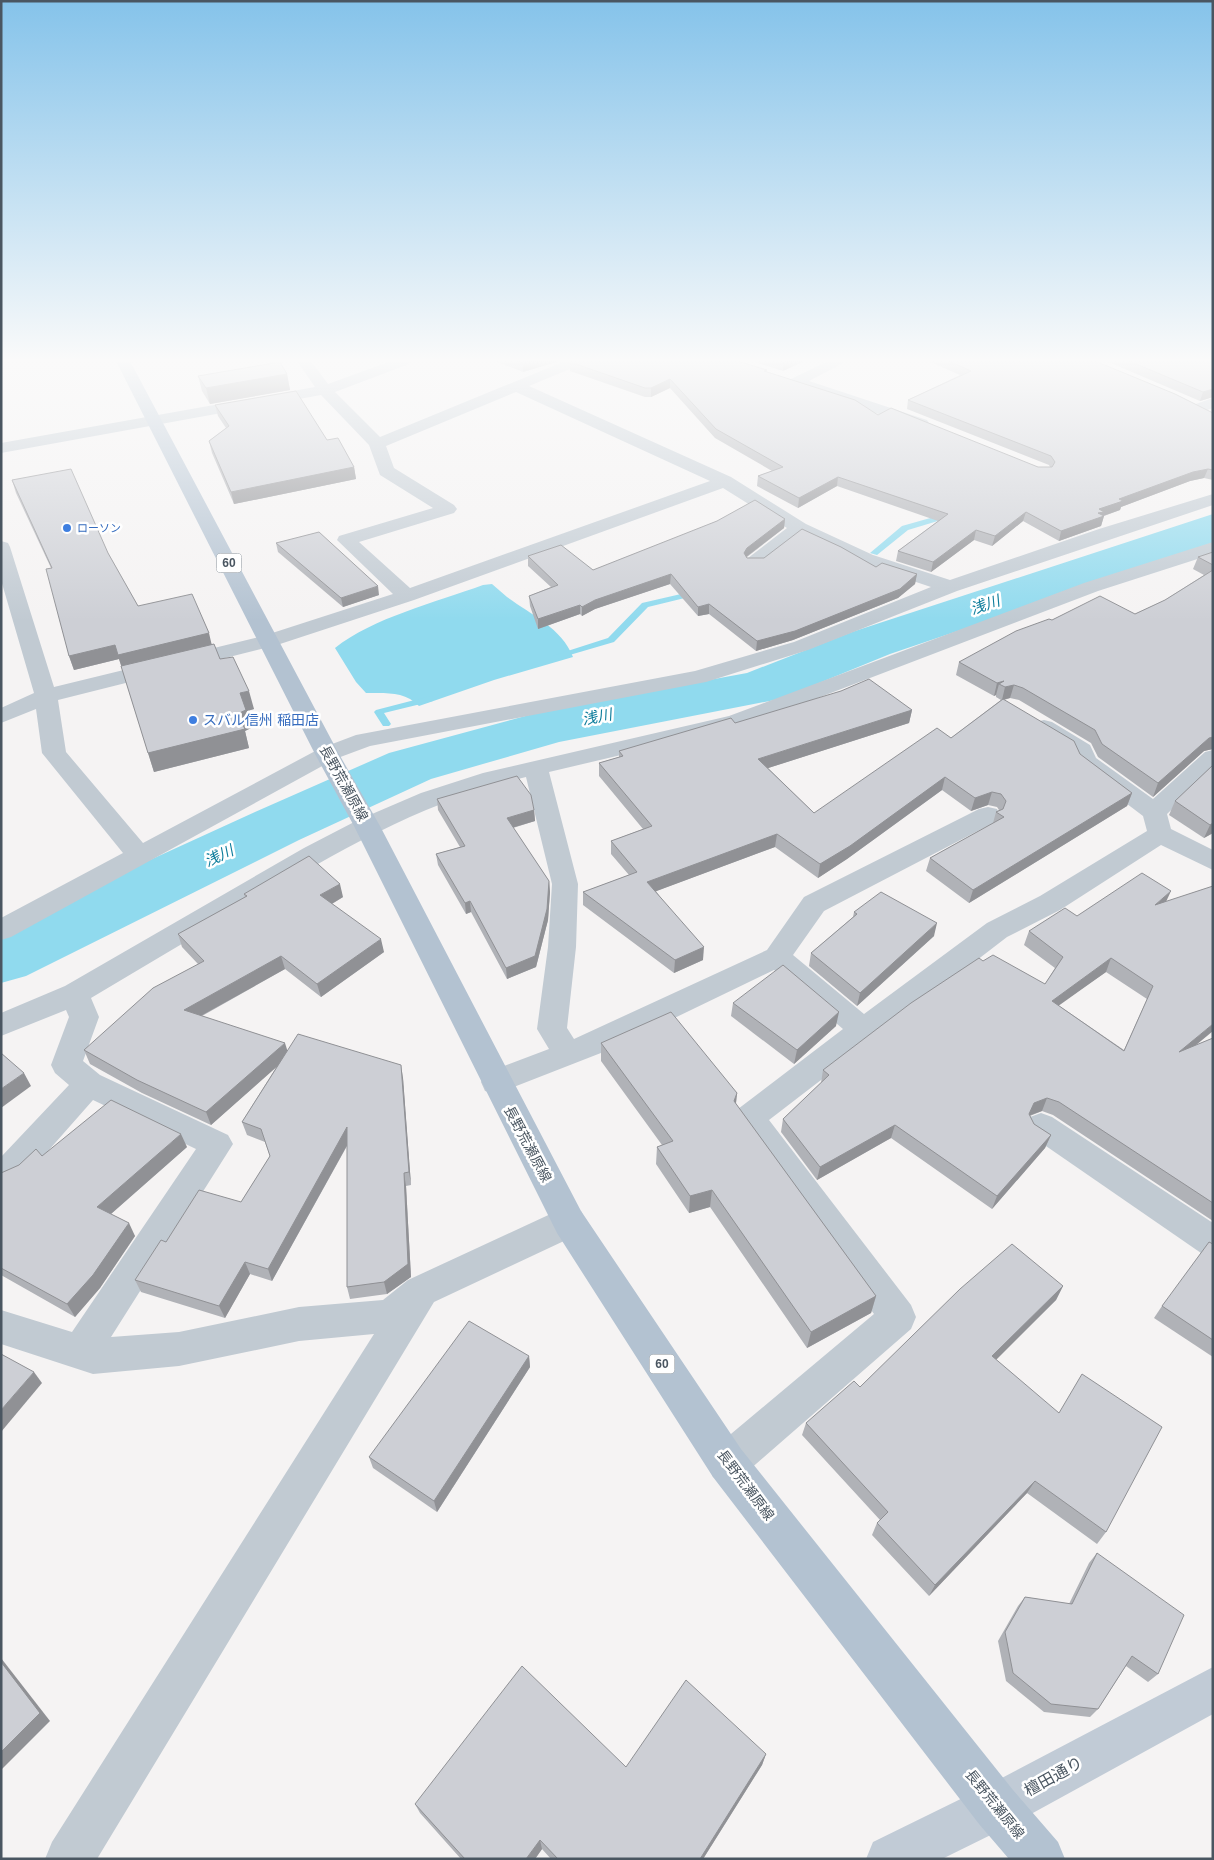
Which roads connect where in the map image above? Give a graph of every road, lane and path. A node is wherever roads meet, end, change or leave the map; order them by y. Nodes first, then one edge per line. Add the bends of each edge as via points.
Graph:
1 (168, 448) edge
2 (378, 448) edge
3 (652, 448) edge
4 (725, 481) junction
5 (1213, 499) edge
6 (799, 528) junction
7 (1, 546) edge
8 (1213, 548) edge
9 (755, 562) edge
10 (950, 587) junction
11 (408, 596) junction
12 (10, 608) edge
13 (270, 641) junction
14 (46, 696) junction
15 (1, 716) edge
16 (1026, 716) edge
17 (1213, 757) edge
18 (330, 760) junction
19 (535, 767) junction
20 (988, 815) dead end
21 (364, 822) junction
22 (1157, 823) junction
23 (140, 856) junction
24 (1213, 861) edge
25 (1, 930) edge
26 (777, 957) junction
27 (75, 994) junction
28 (1, 1025) edge
29 (863, 1030) junction
30 (568, 1054) junction
31 (496, 1082) junction
32 (89, 1084) junction
33 (1041, 1126) edge
34 (1, 1174) edge
35 (569, 1222) junction
36 (1213, 1242) edge
37 (421, 1291) junction
38 (1, 1327) edge
39 (80, 1352) junction
40 (728, 1463) junction
41 (1213, 1689) edge
42 (996, 1807) junction
43 (69, 1859) edge
44 (890, 1859) edge
45 (1041, 1859) edge

1 - 13 main road, 長野荒瀬原線 / 60
2 - 11 street via 386,471 448,509 346,540
3 - 4 street
4 - 6 street
4 - 11 street
5 - 10 street
6 - 9 street
6 - 10 street via 866,560
7 - 12 street
8 - 19 street via 1091,587 736,720
10 - 18 street via 801,646 698,678 364,740
11 - 13 street
12 - 14 street
13 - 14 street
13 - 18 main road, 長野荒瀬原線 / 60
14 - 15 street
14 - 23 street via 54,753
16 - 22 street via 1082,750 1085,761
17 - 22 street
18 - 21 main road, 長野荒瀬原線 / 60
18 - 23 street
19 - 21 street via 483,780
19 - 30 street via 565,884 562,947 552,1029
20 - 26 street via 814,904
21 - 27 street
21 - 31 main road, 長野荒瀬原線 / 60
22 - 24 street
22 - 29 street via 1050,903 996,930
23 - 25 street
26 - 29 street
26 - 30 street
27 - 28 street
27 - 32 street via 84,1017 66,1065
29 - 40 street via 749,1118 898,1317
30 - 31 street
31 - 35 main road, 長野荒瀬原線 / 60
32 - 34 street via 14,1166
32 - 39 street via 217,1144
33 - 36 street
35 - 37 street
35 - 40 main road, 長野荒瀬原線 / 60
37 - 39 street via 391,1316 299,1324 179,1350 93,1356
37 - 43 street
38 - 39 street
40 - 42 main road, 長野荒瀬原線 / 60
41 - 42 street, 檀田通り
42 - 44 street, 檀田通り
42 - 45 main road, 長野荒瀬原線 / 60

